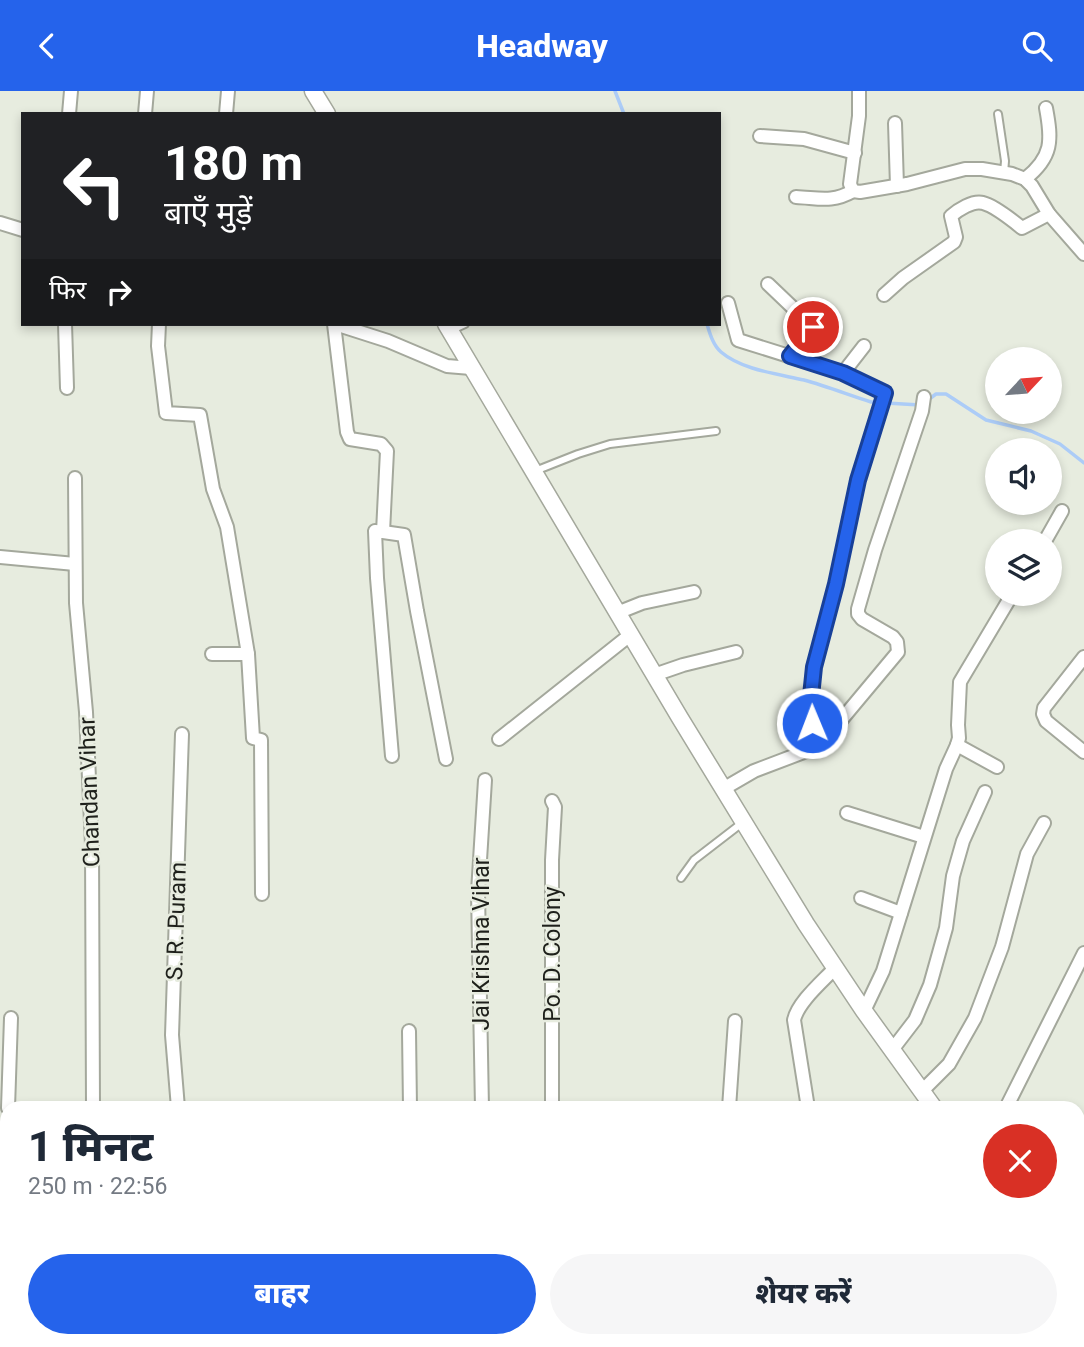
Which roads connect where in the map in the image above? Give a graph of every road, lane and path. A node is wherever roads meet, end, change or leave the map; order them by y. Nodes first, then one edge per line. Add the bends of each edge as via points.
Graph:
1 (71, 91) edge
2 (147, 91) edge
3 (228, 91) edge
4 (313, 91) edge
5 (859, 91) edge
6 (1046, 108) dead end
7 (69, 112) edge
8 (145, 112) edge
9 (226, 112) edge
10 (326, 112) edge
11 (998, 114) dead end
12 (895, 123) dead end
13 (760, 136) dead end
14 (855, 153) junction
15 (1004, 173) junction
16 (1025, 179) junction
17 (897, 186) junction
18 (853, 191) junction
19 (796, 197) dead end
20 (1049, 214) junction
21 (0, 223) edge
22 (21, 229) edge
23 (1084, 254) edge
24 (768, 284) dead end
25 (884, 295) dead end
26 (728, 303) dead end
27 (824, 312) dead end
28 (65, 326) edge
29 (159, 326) edge
30 (335, 326) edge
31 (341, 326) edge
32 (454, 326) edge
33 (813, 327) junction
34 (864, 346) dead end
35 (790, 356) junction
36 (471, 368) junction
37 (843, 373) junction
38 (67, 388) dead end
39 (924, 397) dead end
40 (716, 431) dead end
41 (533, 472) junction
42 (75, 478) dead end
43 (383, 532) junction
44 (0, 557) edge
45 (75, 564) junction
46 (694, 592) dead end
47 (1005, 606) edge
48 (617, 613) junction
49 (630, 635) junction
50 (736, 652) dead end
51 (212, 654) dead end
52 (248, 654) junction
53 (1084, 657) edge
54 (654, 675) junction
55 (182, 734) dead end
56 (499, 739) dead end
57 (957, 745) junction
58 (817, 747) junction
59 (1083, 749) edge
60 (391, 756) dead end
61 (446, 759) dead end
62 (997, 767) dead end
63 (485, 780) dead end
64 (723, 789) junction
65 (985, 792) dead end
66 (552, 801) dead end
67 (847, 813) dead end
68 (743, 822) junction
69 (1044, 824) dead end
70 (924, 837) junction
71 (681, 878) dead end
72 (262, 894) dead end
73 (861, 898) dead end
74 (901, 913) junction
75 (1084, 953) edge
76 (835, 968) junction
77 (864, 1011) junction
78 (11, 1018) dead end
79 (735, 1021) dead end
80 (409, 1031) dead end
81 (892, 1050) junction
82 (922, 1091) junction
83 (8, 1101) edge
84 (93, 1101) edge
85 (177, 1101) edge
86 (410, 1101) edge
87 (482, 1101) edge
88 (552, 1101) edge
89 (729, 1101) edge
90 (807, 1101) edge
91 (929, 1101) edge
92 (1010, 1101) edge

1 - 7 street
2 - 8 street
3 - 9 street
4 - 10 street
5 - 14 street
6 - 16 street via 1049,150 1037,170
11 - 15 lane
12 - 17 street
13 - 14 street via 804,139
14 - 18 street
15 - 16 street
15 - 17 street via 965,169
16 - 20 street
17 - 18 street
18 - 19 street via 833,199
20 - 23 street
20 - 25 street via 1022,229 982,202 974,203 951,216 954,242
21 - 22 street
24 - 33 street
26 - 35 street via 738,340
27 - 33 street
28 - 38 street
29 - 52 street via 166,413 200,415 214,489 227,527
30 - 43 street via 347,432 350,439 381,444 387,451
31 - 36 street via 447,366
32 - 36 street
33 - 35 street
34 - 37 street
35 - 37 street
36 - 41 street
37 - 58 street via 885,393 858,480 814,667 812,723
39 - 58 street via 858,609 862,619 897,642 898,652
40 - 41 lane via 610,444
41 - 48 street
42 - 45 street, Chandan Vihar
43 - 60 street via 375,531
43 - 61 street via 404,535
44 - 45 street
45 - 84 street, Chandan Vihar via 92,845
46 - 48 street
47 - 57 street via 960,682
48 - 49 street
49 - 54 street
49 - 56 street
50 - 54 street
51 - 52 street
52 - 72 street via 253,738 261,740
53 - 59 street via 1043,715
54 - 64 street
55 - 85 street, S. R. Puram via 172,1035
57 - 62 street
57 - 70 street
58 - 64 street via 754,771
63 - 87 street, Jai Krishna Vihar via 478,892
64 - 68 street
65 - 81 street via 953,876 946,928 930,985 915,1020
66 - 88 street, Po. D. Colony
67 - 70 street
68 - 71 lane via 694,860
68 - 76 street
69 - 82 street via 1027,854 1002,947 975,1018 949,1064
70 - 74 street
73 - 74 street
74 - 77 street via 883,971
75 - 92 street
76 - 77 street
76 - 90 street via 795,1015
77 - 81 street
78 - 83 street
79 - 89 street
80 - 86 street
81 - 82 street
82 - 91 street

